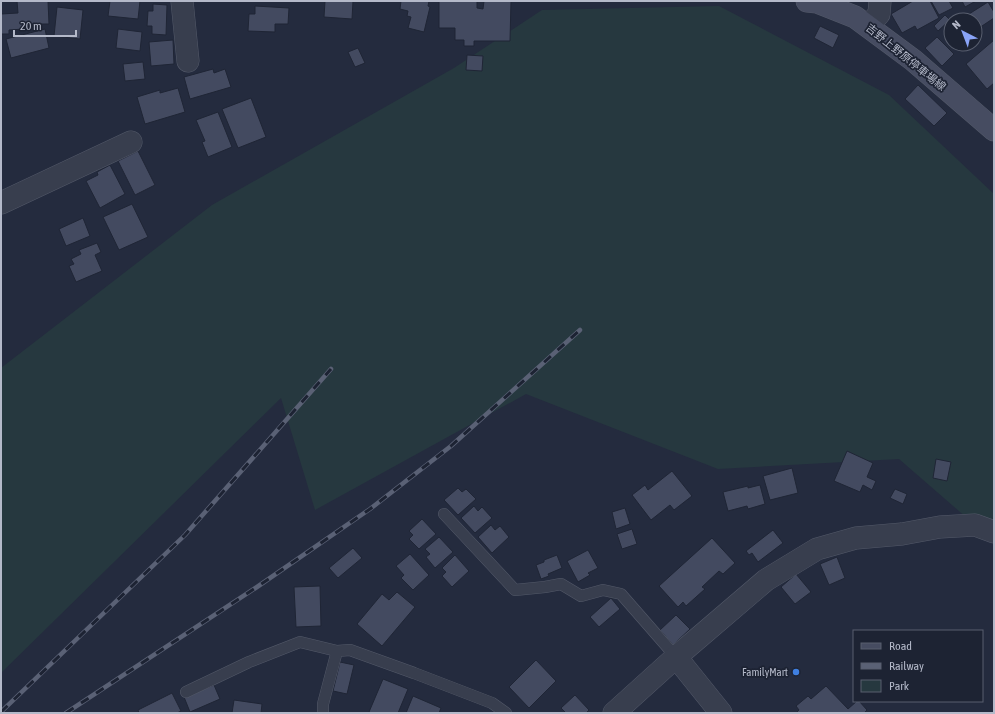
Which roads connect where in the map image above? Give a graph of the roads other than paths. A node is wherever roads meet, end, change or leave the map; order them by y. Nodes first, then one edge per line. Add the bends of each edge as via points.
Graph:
1 (182, 1) edge
2 (807, 1) edge
3 (880, 1) edge
4 (868, 26) junction
5 (188, 61) dead end
6 (994, 130) edge
7 (131, 142) dead end
8 (1, 203) edge
9 (444, 514) dead end
10 (994, 532) edge
11 (337, 651) junction
12 (676, 657) junction
13 (186, 692) dead end
14 (322, 713) edge
15 (506, 713) edge
16 (614, 713) edge
17 (721, 713) edge

1 - 5 street
2 - 4 main road, 吉野上野原停車場線 via 817,2 855,17
3 - 4 street via 880,14
4 - 6 main road, 吉野上野原停車場線 via 913,60
7 - 8 street
9 - 12 lane via 515,590 562,584 582,596 603,590 621,594
10 - 12 street via 975,526 940,527 902,534 856,538 818,549 766,580
11 - 13 lane via 300,642 249,662
11 - 14 lane
11 - 15 lane via 350,650 414,672 492,703
12 - 16 street
12 - 17 street

